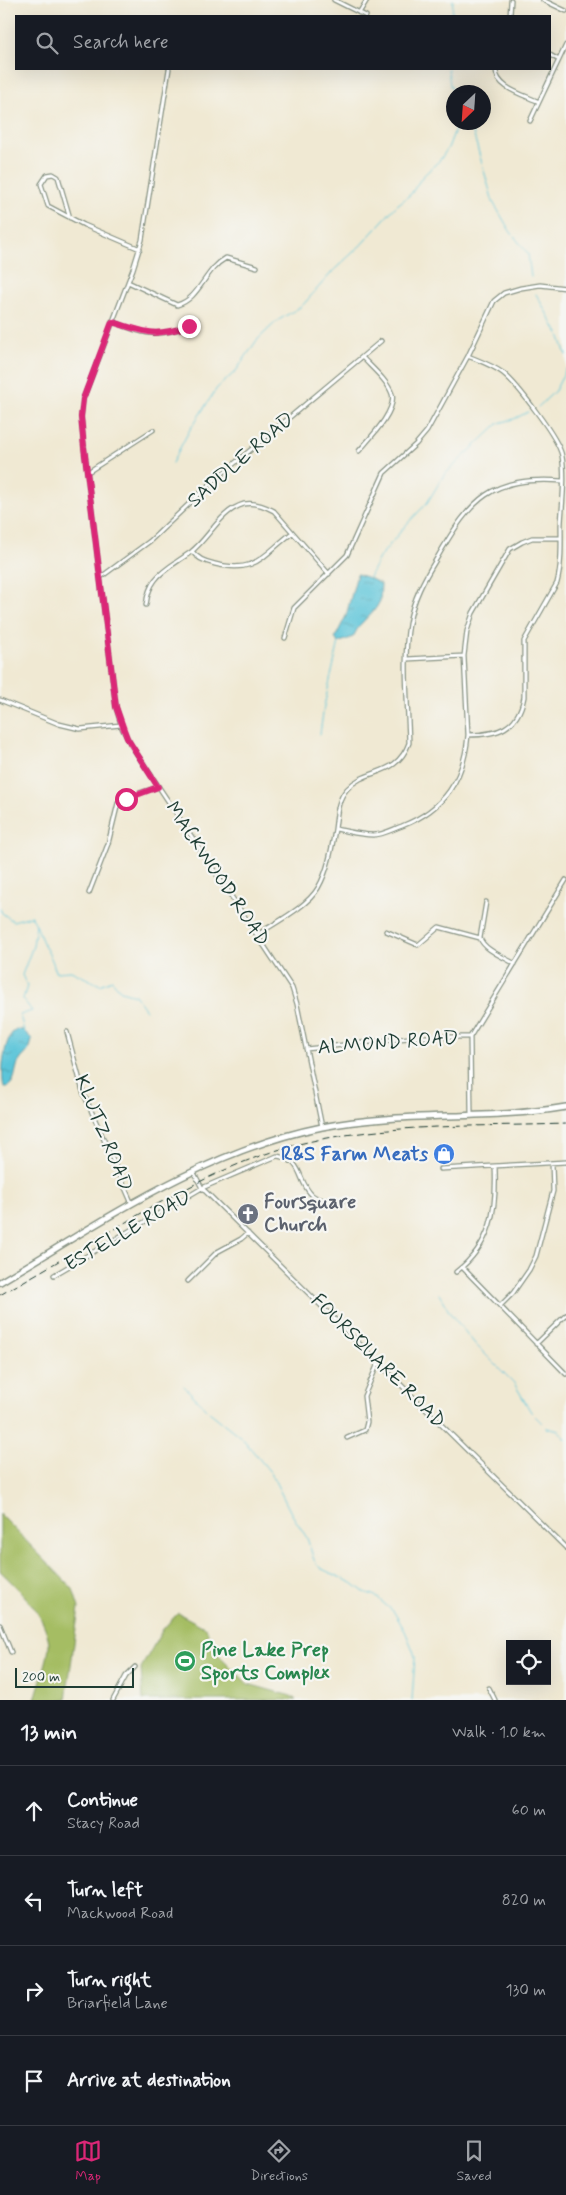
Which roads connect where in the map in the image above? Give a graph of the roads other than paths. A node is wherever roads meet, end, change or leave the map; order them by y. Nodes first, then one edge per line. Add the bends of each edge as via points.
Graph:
1 (334, 0) edge
2 (367, 0) edge
3 (512, 0) edge
4 (543, 0) edge
5 (566, 11) edge
6 (358, 13) junction
7 (363, 15) edge
8 (510, 15) edge
9 (566, 45) edge
10 (551, 56) edge
11 (559, 60) junction
12 (169, 70) edge
13 (496, 70) edge
14 (539, 102) junction
15 (530, 121) dead end
16 (70, 218) junction
17 (140, 249) junction
18 (257, 267) dead end
19 (128, 282) junction
20 (566, 288) edge
21 (197, 320) dead end
22 (112, 322) junction
23 (381, 341) dead end
24 (362, 356) junction
25 (468, 356) junction
26 (153, 430) dead end
27 (359, 451) dead end
28 (88, 472) junction
29 (563, 480) junction
30 (292, 533) junction
31 (561, 538) junction
32 (192, 551) junction
33 (329, 574) junction
34 (101, 578) junction
35 (146, 605) dead end
36 (286, 638) dead end
37 (464, 656) junction
38 (407, 659) junction
39 (0, 700) edge
40 (121, 725) junction
41 (468, 735) junction
42 (158, 787) junction
43 (335, 829) junction
44 (566, 880) edge
45 (89, 893) dead end
46 (486, 902) dead end
47 (386, 931) dead end
48 (258, 935) junction
49 (480, 938) junction
50 (515, 964) junction
51 (67, 1032) dead end
52 (470, 1037) junction
53 (306, 1049) junction
54 (566, 1107) edge
55 (471, 1114) junction
56 (322, 1127) junction
57 (566, 1162) edge
58 (552, 1163) junction
59 (495, 1166) junction
60 (441, 1169) dead end
61 (193, 1171) junction
62 (202, 1188) junction
63 (343, 1200) dead end
64 (132, 1205) junction
65 (248, 1233) junction
66 (462, 1267) junction
67 (456, 1272) dead end
68 (54, 1275) dead end
69 (188, 1281) dead end
70 (0, 1282) edge
71 (500, 1306) junction
72 (566, 1315) edge
73 (536, 1344) junction
74 (379, 1361) junction
75 (566, 1374) edge
76 (346, 1438) dead end
77 (566, 1548) edge
78 (0, 1625) edge
79 (11, 1652) dead end
80 (135, 1667) dead end
81 (489, 1688) dead end
82 (113, 1700) edge
83 (495, 1700) edge

1 - 6 street
2 - 6 street
3 - 8 street
4 - 5 street
6 - 7 street
9 - 11 street
10 - 11 street
11 - 14 street
12 - 17 street, MACKWOOD ROAD
13 - 14 street via 499,81 504,85
14 - 15 street
16 - 16 street via 58,177 47,175 40,184 48,206
16 - 17 street
17 - 19 street, MACKWOOD ROAD
18 - 19 street via 226,258 218,262 195,294 177,306
19 - 22 street, MACKWOOD ROAD
20 - 25 street via 540,285 504,293 490,307
21 - 22 street via 189,326 162,333 142,332
22 - 28 street, MACKWOOD ROAD via 83,399 81,417
23 - 24 street, SADDLE ROAD
24 - 27 street via 393,396 386,417
24 - 34 street, SADDLE ROAD via 211,483 155,536
25 - 29 street via 503,373 520,391 559,446
25 - 33 street via 427,431 384,472 347,555
26 - 28 street
28 - 34 street, MACKWOOD ROAD
29 - 31 street
29 - 38 street via 529,480 506,485 468,509 419,589 408,624
30 - 32 street via 255,564 246,567 206,562
30 - 32 street via 274,511 247,504 219,520
30 - 33 street
31 - 37 street via 532,538 510,550 473,613
31 - 41 street via 557,582 524,640 524,697 519,713 496,733
32 - 35 street via 155,579
33 - 36 street via 294,608
34 - 40 street, MACKWOOD ROAD via 116,707
37 - 38 street
37 - 41 street
38 - 43 street via 409,743 406,751 394,765 347,788 339,802
39 - 40 street via 80,729
40 - 42 street, MACKWOOD ROAD
41 - 43 street via 457,779 429,812 380,834
42 - 45 street via 118,803 108,844
42 - 48 street, MACKWOOD ROAD
43 - 48 street via 318,889 300,907
44 - 50 street
46 - 49 street
47 - 49 street via 418,945 439,927
48 - 53 street, MACKWOOD ROAD via 292,988
49 - 50 street via 482,943
50 - 52 street
51 - 64 street, KLUTZ ROAD via 82,1092
52 - 53 street, ALMOND ROAD via 418,1037
52 - 55 street
53 - 56 street, MACKWOOD ROAD
54 - 55 main road
55 - 56 main road
56 - 61 main road via 232,1152
57 - 58 street
58 - 59 street
58 - 71 street via 553,1192 536,1256
59 - 60 street
59 - 66 street via 496,1199 487,1235
61 - 62 street, FOURSQUARE ROAD
61 - 64 main road
62 - 63 street, ESTELLE ROAD via 277,1156 296,1166 313,1195 322,1200
62 - 65 street, FOURSQUARE ROAD
62 - 68 street, ESTELLE ROAD
64 - 70 main road
65 - 69 street via 217,1252
65 - 74 street, FOURSQUARE ROAD
66 - 67 street
66 - 71 street
71 - 73 street
72 - 73 street
73 - 75 street
74 - 76 street via 364,1396 366,1430
74 - 77 street, FOURSQUARE ROAD
78 - 79 street
80 - 82 street
81 - 83 street

